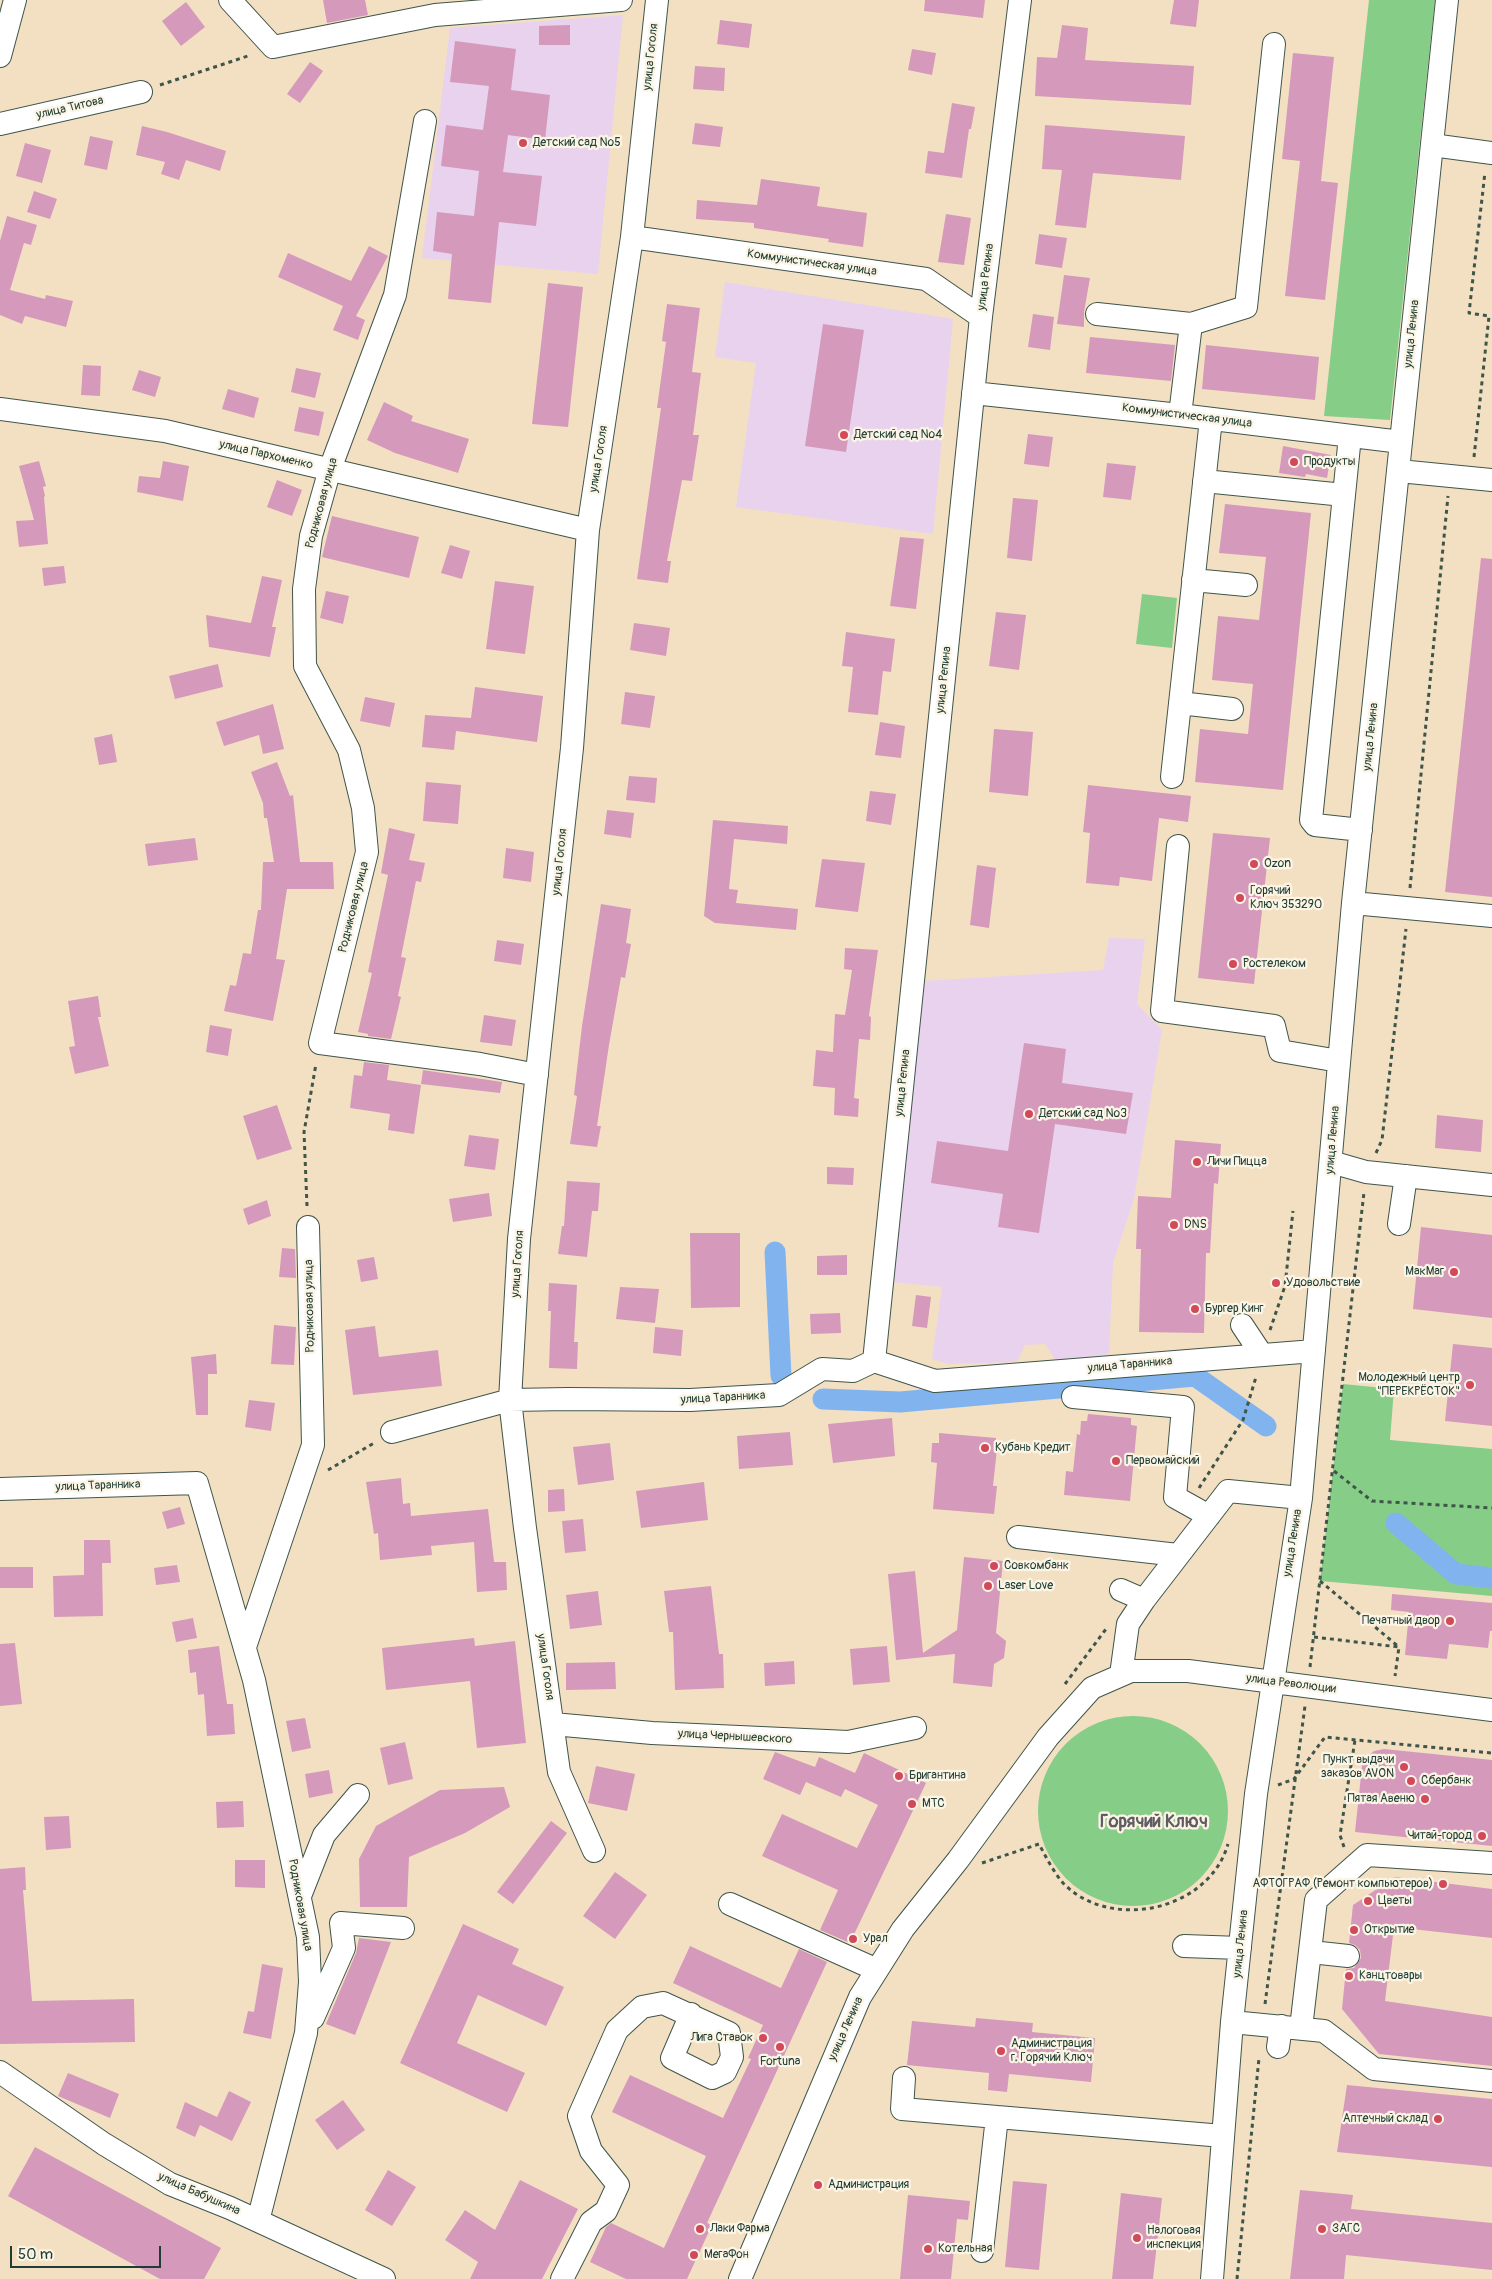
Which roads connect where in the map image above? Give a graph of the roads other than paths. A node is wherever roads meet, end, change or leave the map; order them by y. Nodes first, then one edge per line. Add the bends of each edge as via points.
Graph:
1 (15, 0) edge
2 (230, 0) edge
3 (621, 0) edge
4 (657, 0) edge
5 (1020, 0) edge
6 (1447, 0) edge
7 (1274, 44) dead end
8 (0, 56) edge
9 (141, 92) road end
10 (425, 121) dead end
11 (0, 124) edge
12 (1432, 146) junction
13 (1490, 152) edge
14 (632, 236) junction
15 (1097, 314) dead end
16 (981, 317) junction
17 (1191, 324) junction
18 (973, 393) junction
19 (0, 409) edge
20 (1180, 415) junction
21 (1210, 419) junction
22 (1350, 436) junction
23 (1401, 442) junction
24 (330, 469) junction
25 (1399, 471) junction
26 (1492, 480) edge
27 (1204, 481) junction
28 (1344, 495) junction
29 (588, 530) junction
30 (1193, 580) junction
31 (1246, 586) dead end
32 (1180, 703) junction
33 (1232, 708) dead end
34 (1172, 777) dead end
35 (1361, 830) junction
36 (1178, 846) dead end
37 (1353, 903) junction
38 (1492, 916) edge
39 (1339, 1061) junction
40 (536, 1075) junction
41 (1331, 1162) junction
42 (1406, 1176) junction
43 (1492, 1185) edge
44 (1399, 1224) dead end
45 (308, 1227) road end
46 (1242, 1325) dead end
47 (1314, 1351) junction
48 (1262, 1355) junction
49 (874, 1361) junction
50 (1073, 1397) dead end
51 (510, 1400) junction
52 (392, 1432) road end
53 (197, 1483) joint
54 (0, 1489) edge
55 (1300, 1498) junction
56 (1209, 1516) junction
57 (1018, 1537) dead end
58 (1178, 1555) junction
59 (1121, 1590) dead end
60 (1144, 1600) junction
61 (245, 1648) junction
62 (1121, 1675) junction
63 (1271, 1681) junction
64 (1092, 1688) joint
65 (1492, 1710) edge
66 (554, 1724) junction
67 (915, 1728) dead end
68 (358, 1795) dead end
69 (594, 1852) dead end
70 (1492, 1863) edge
71 (300, 1896) junction
72 (730, 1904) dead end
73 (403, 1928) dead end
74 (1184, 1946) dead end
75 (1240, 1948) junction
76 (1311, 1952) junction
77 (1348, 1956) dead end
78 (877, 1970) junction
79 (691, 2014) dead end
80 (1232, 2022) junction
81 (1281, 2031) junction
82 (306, 2034) junction
83 (0, 2072) edge
84 (904, 2078) dead end
85 (1492, 2081) edge
86 (997, 2117) junction
87 (1223, 2136) junction
88 (258, 2221) junction
89 (982, 2251) dead end
90 (384, 2279) edge
91 (562, 2279) edge
92 (740, 2279) edge
93 (1212, 2279) edge

1 - 8 street
2 - 3 street via 273,47 435,16
4 - 14 street, улица Гоголя
5 - 16 street, улица Репина
6 - 12 street, улица Ленина
7 - 17 street via 1246,307
9 - 11 street, улица Титова
10 - 24 street, Родниковая улица via 395,295
12 - 13 street
12 - 23 street, улица Ленина
14 - 16 street, Коммунистическая улица via 926,279
14 - 29 street, улица Гоголя
15 - 17 street
16 - 18 street, улица Репина
17 - 20 street
18 - 20 street, Коммунистическая улица
18 - 49 street, улица Репина
19 - 24 street, улица Пархоменко via 165,432
20 - 21 street, Коммунистическая улица
21 - 22 street, Коммунистическая улица
21 - 27 street
22 - 23 street, Коммунистическая улица
22 - 28 street
23 - 25 street, улица Ленина
24 - 29 street, улица Пархоменко
24 - 40 street, Родниковая улица via 311,536 304,589 305,666 349,750 363,808 368,852 320,1043 480,1064
25 - 26 street
25 - 35 street, улица Ленина
27 - 28 street
27 - 30 street
28 - 35 street via 1311,820 1316,825
29 - 40 street, улица Гоголя via 572,748
30 - 31 street
30 - 32 street
32 - 33 street
32 - 34 street
35 - 37 street, улица Ленина
36 - 39 street via 1162,1011 1274,1026 1280,1051
37 - 38 street
37 - 39 street, улица Ленина
39 - 41 street, улица Ленина
40 - 51 street, улица Гоголя via 519,1239
41 - 42 street via 1366,1172
41 - 47 street, улица Ленина
42 - 43 street
42 - 44 street
45 - 61 street, Родниковая улица via 313,1445
46 - 48 street
47 - 48 street, улица Таранника
47 - 55 street, улица Ленина
48 - 49 street, улица Таранника via 935,1381
49 - 51 street, улица Таранника via 853,1371 822,1370 779,1395 690,1400
50 - 56 street via 1183,1407 1175,1497
51 - 52 street, улица Таранника
51 - 66 street, улица Гоголя
53 - 54 street, улица Таранника
53 - 61 street, Родниковая улица
55 - 56 street via 1228,1491
55 - 63 street, улица Ленина
56 - 58 street
57 - 58 street
58 - 60 street
59 - 60 street
60 - 62 street via 1128,1624
61 - 71 street, Родниковая улица
62 - 63 street, улица Революции via 1131,1671 1188,1671
62 - 64 street, улица Революции
63 - 65 street, улица Революции
63 - 75 street, улица Ленина
64 - 78 street, улица Ленина via 1048,1738 903,1929
66 - 67 street, улица Чернышевского via 652,1733 848,1742
66 - 69 street, улица Гоголя via 559,1772
68 - 71 street via 324,1835
70 - 76 street via 1367,1855 1316,1900
71 - 82 street, Родниковая улица via 308,1936 310,1973
72 - 78 street
73 - 82 street via 341,1923 344,1948
74 - 75 street
75 - 80 street, улица Ленина
76 - 77 street
76 - 81 street
78 - 92 street, улица Ленина via 860,1996
79 - 91 street via 663,2003 642,2007 617,2030 579,2116 591,2151 618,2185 606,2211 592,2222
80 - 81 street
80 - 87 street, улица Ленина
81 - 85 street via 1324,2030 1374,2069
82 - 88 street, Родниковая улица
83 - 88 street, улица Бабушкина via 104,2144 170,2184
84 - 86 street via 902,2109
86 - 87 street
86 - 89 street
87 - 93 street, улица Ленина
88 - 90 street, улица Бабушкина

